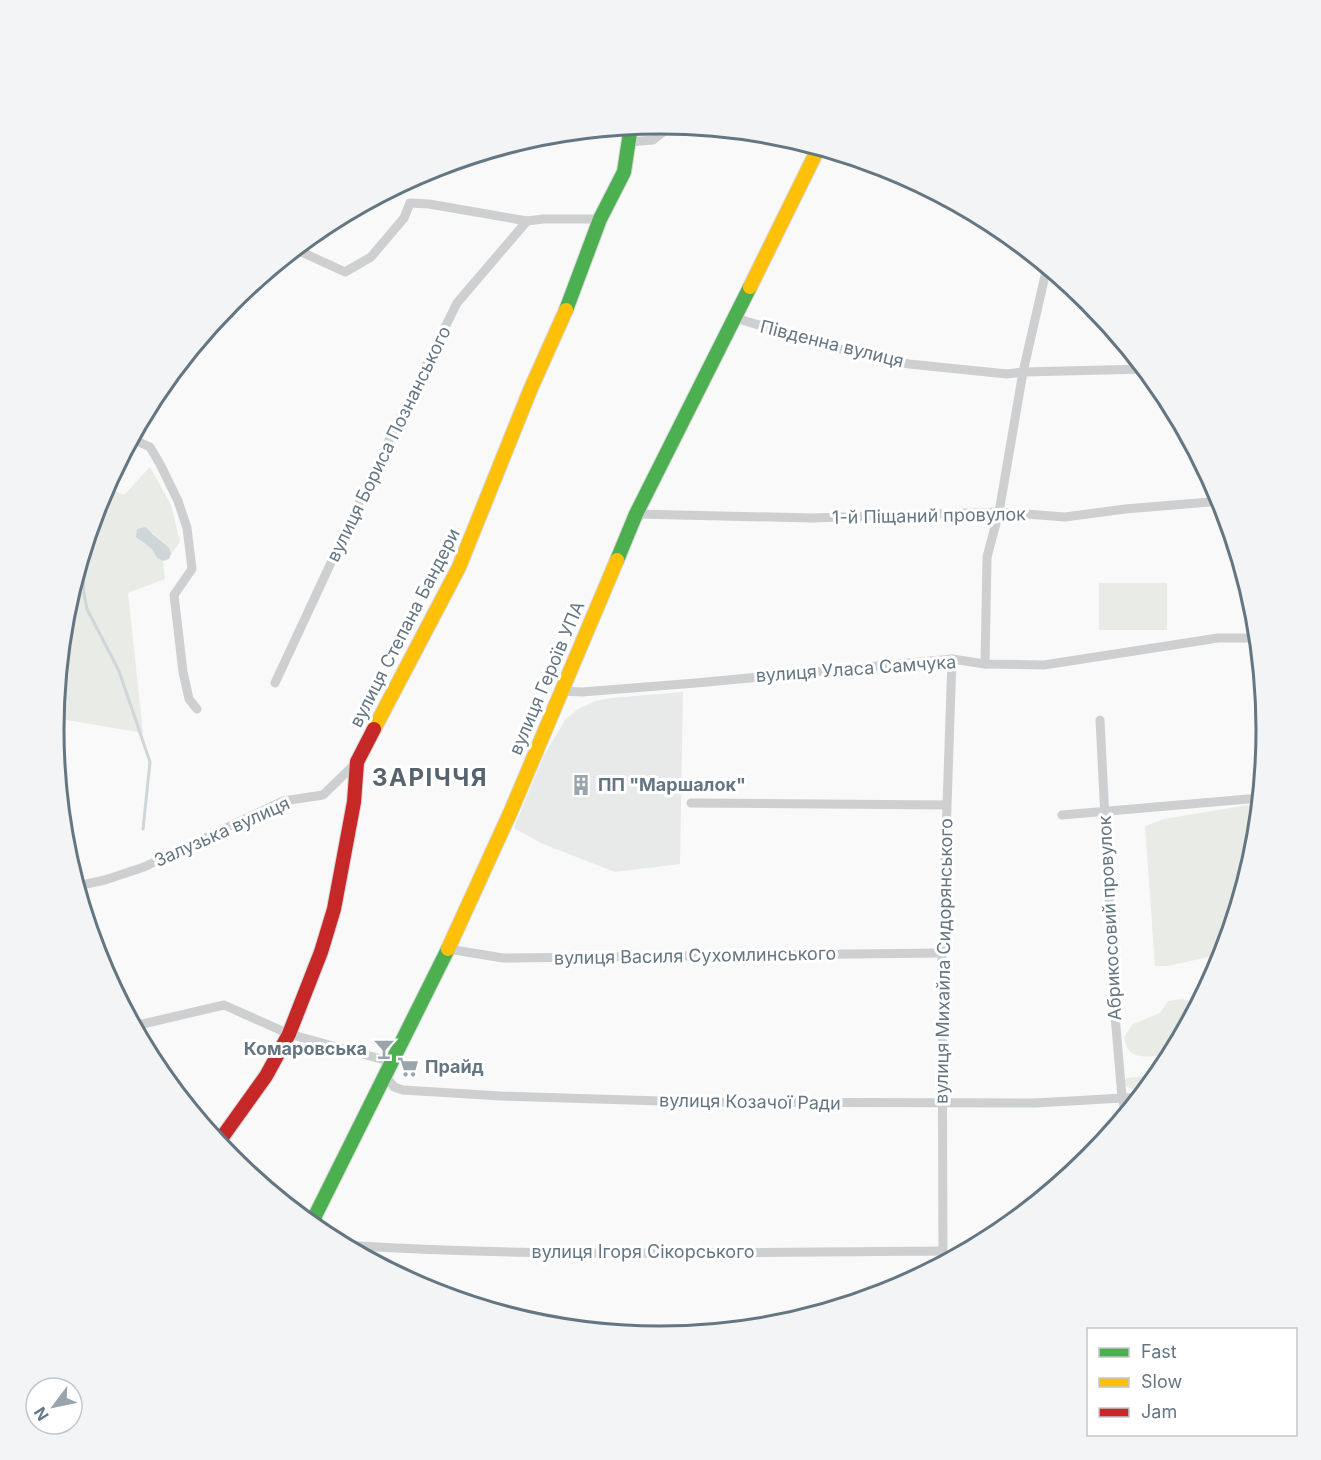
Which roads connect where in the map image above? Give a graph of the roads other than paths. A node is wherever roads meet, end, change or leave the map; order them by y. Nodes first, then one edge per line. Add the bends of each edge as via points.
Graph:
1 (661, 134) edge
2 (630, 135) edge
3 (629, 142) junction
4 (815, 154) edge
5 (600, 219) junction
6 (527, 221) junction
7 (304, 253) edge
8 (1045, 275) edge
9 (735, 318) junction
10 (1135, 369) edge
11 (1023, 372) junction
12 (139, 442) edge
13 (1211, 502) edge
14 (999, 512) junction
15 (636, 514) junction
16 (1249, 638) edge
17 (952, 659) junction
18 (985, 664) junction
19 (275, 683) dead end
20 (561, 691) junction
21 (197, 709) dead end
22 (1100, 720) dead end
23 (357, 762) junction
24 (1252, 799) edge
25 (691, 803) dead end
26 (946, 805) junction
27 (1105, 812) junction
28 (1062, 815) dead end
29 (85, 884) edge
30 (448, 950) junction
31 (942, 953) junction
32 (142, 1024) edge
33 (289, 1034) junction
34 (392, 1062) junction
35 (385, 1075) junction
36 (1122, 1097) junction
37 (1130, 1097) edge
38 (942, 1103) junction
39 (1124, 1105) edge
40 (224, 1135) edge
41 (315, 1216) edge
42 (362, 1246) edge
43 (943, 1251) junction
44 (943, 1254) edge

1 - 3 street via 654,140
2 - 3 street, вулиця Степана Бандери
3 - 5 street, вулиця Степана Бандери via 624,172
4 - 9 street, вулиця Героїв УПА
5 - 6 street
5 - 23 street, вулиця Степана Бандери via 459,567
6 - 7 street via 411,203 377,251 345,272
6 - 19 street, вулиця Бориса Познанського via 457,303
8 - 11 street
9 - 11 street, Південна вулиця via 854,353 909,364 1007,374
9 - 15 street, вулиця Героїв УПА
10 - 11 street, Південна вулиця
11 - 14 street
12 - 21 street via 150,447 160,464 187,528 192,569 174,595 183,672 189,699
13 - 14 street, 1-й Піщаний провулок via 1065,517
14 - 15 street, 1-й Піщаний провулок via 812,518
14 - 18 street via 987,557
15 - 20 street, вулиця Героїв УПА
16 - 18 street, вулиця Уласа Самчука via 1218,638 1044,665
17 - 18 street, вулиця Уласа Самчука
17 - 20 street, вулиця Уласа Самчука via 696,683
17 - 26 street, вулиця Михайла Сидорянського
20 - 30 street, вулиця Героїв УПА
22 - 27 street, Абрикосовий провулок
23 - 29 street, Залузька вулиця via 322,795 283,801 144,867
23 - 33 street, вулиця Степана Бандери via 354,802 334,909
24 - 27 street
25 - 26 street
26 - 31 street, вулиця Михайла Сидорянського
27 - 28 street
27 - 36 street, Абрикосовий провулок
30 - 31 street, вулиця Василя Сухомлинського via 502,958
30 - 34 street, вулиця Героїв УПА
31 - 38 street, вулиця Михайла Сидорянського
32 - 33 street via 224,1005
33 - 34 street
33 - 40 street, вулиця Степана Бандери via 266,1076
34 - 35 street, вулиця Героїв УПА
35 - 38 street, вулиця Козачої Ради via 394,1087 403,1090 501,1096
35 - 41 street, вулиця Героїв УПА
36 - 37 street, вулиця Козачої Ради
36 - 38 street, вулиця Козачої Ради via 1035,1103
36 - 39 street, Абрикосовий провулок
38 - 43 street, вулиця Михайла Сидорянського
42 - 43 street, вулиця Ігоря Сікорського via 569,1253
43 - 44 street, вулиця Михайла Сидорянського

